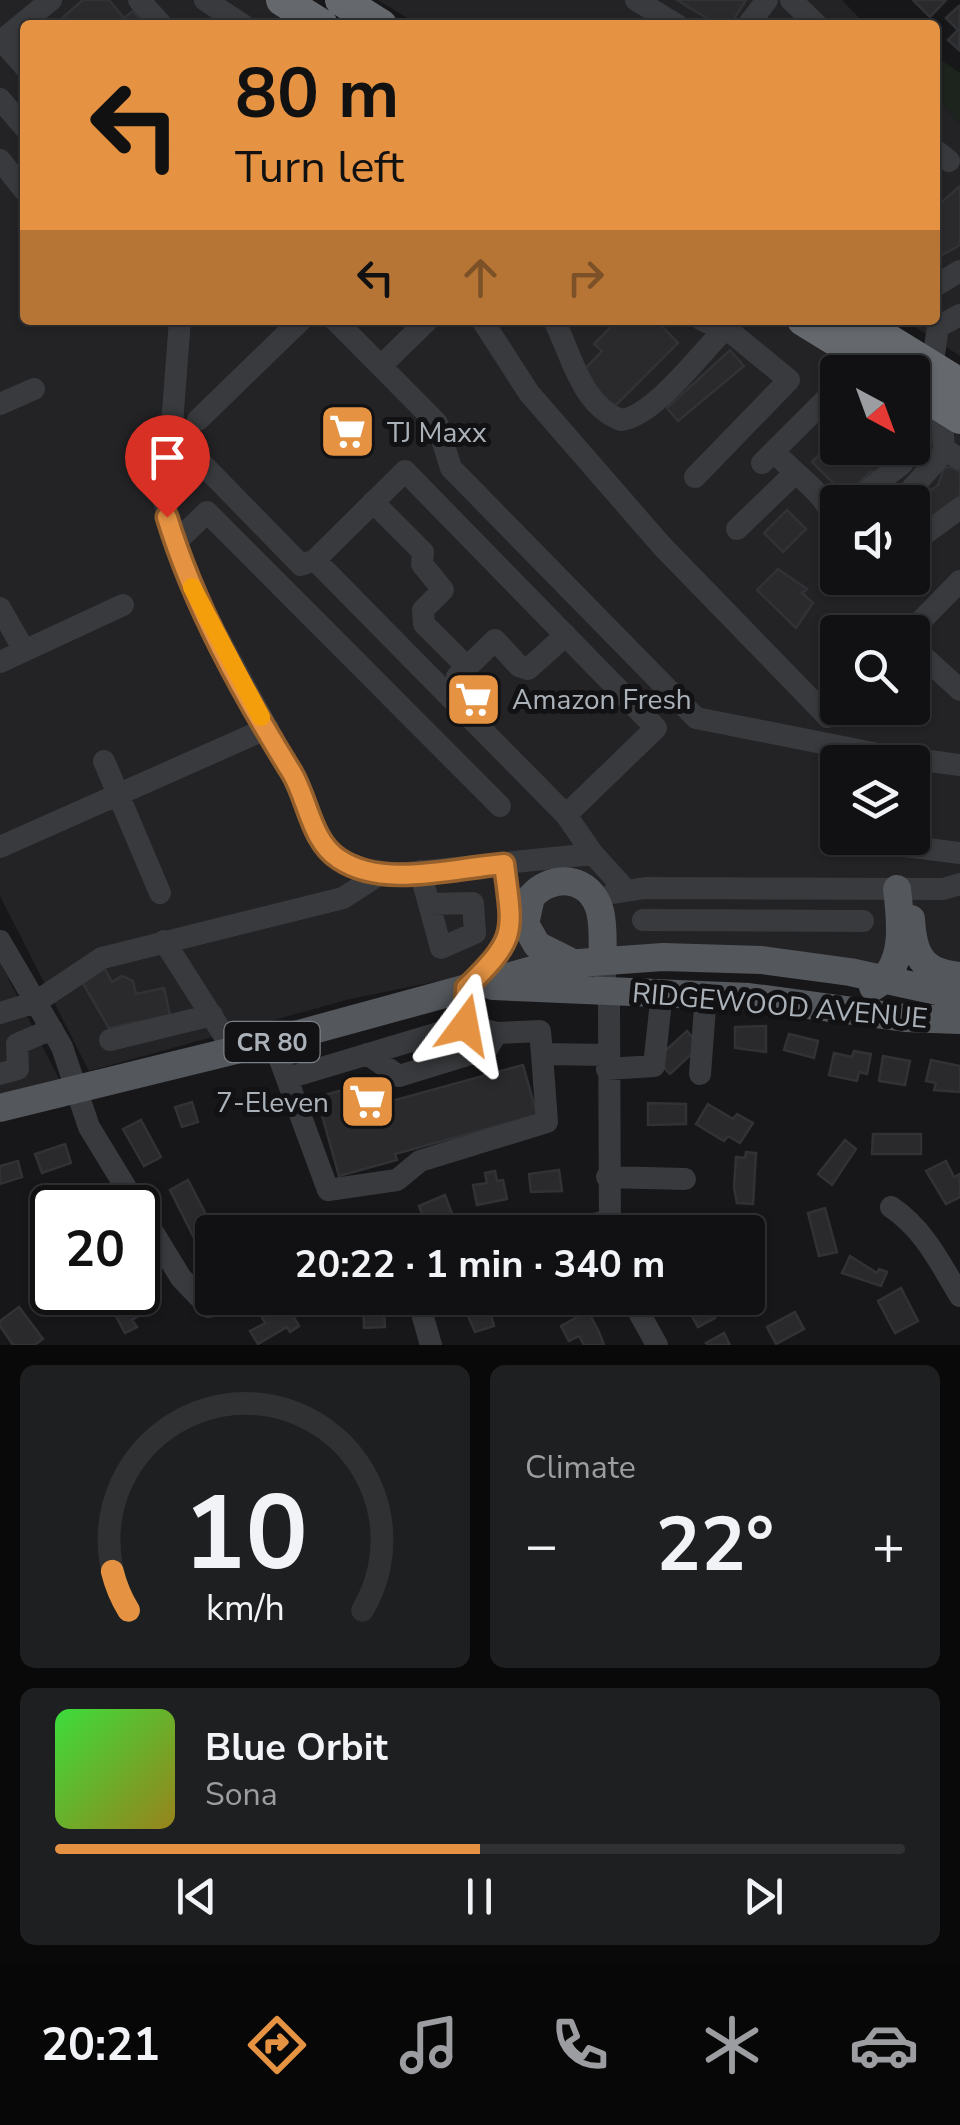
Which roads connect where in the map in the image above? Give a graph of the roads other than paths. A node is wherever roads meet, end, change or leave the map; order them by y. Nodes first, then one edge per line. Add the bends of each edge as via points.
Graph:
1 (51, 0) edge
2 (139, 0) edge
3 (205, 0) edge
4 (279, 0) edge
5 (341, 0) edge
6 (636, 0) edge
7 (790, 0) edge
8 (27, 20) edge
9 (157, 20) edge
10 (235, 20) edge
11 (313, 20) edge
12 (373, 20) edge
13 (668, 20) edge
14 (812, 20) edge
15 (1, 41) edge
16 (20, 62) edge
17 (0, 99) edge
18 (20, 122) edge
19 (0, 160) edge
20 (20, 185) edge
21 (180, 325) edge
22 (297, 325) edge
23 (340, 325) edge
24 (423, 325) edge
25 (485, 325) edge
26 (557, 325) edge
27 (721, 325) edge
28 (725, 325) edge
29 (810, 325) edge
30 (861, 325) edge
31 (932, 325) edge
32 (850, 355) edge
33 (383, 364) junction
34 (34, 390) dead end
35 (0, 404) edge
36 (934, 404) edge
37 (820, 405) edge
38 (198, 420) dead end
39 (172, 424) junction
40 (953, 455) edge
41 (794, 475) junction
42 (694, 476) dead end
43 (874, 485) edge
44 (919, 485) edge
45 (820, 494) edge
46 (373, 502) junction
47 (960, 508) edge
48 (737, 529) dead end
49 (930, 530) edge
50 (175, 543) junction
51 (315, 560) junction
52 (960, 581) edge
53 (124, 605) dead end
54 (0, 608) edge
55 (927, 615) edge
56 (566, 635) junction
57 (24, 650) junction
58 (0, 662) edge
59 (930, 662) edge
60 (468, 666) junction
61 (444, 690) junction
62 (960, 690) edge
63 (820, 699) edge
64 (820, 725) edge
65 (268, 728) junction
66 (808, 738) junction
67 (832, 745) edge
68 (104, 761) dead end
69 (930, 762) edge
70 (960, 765) edge
71 (120, 796) junction
72 (500, 806) dead end
73 (566, 815) junction
74 (0, 848) edge
75 (930, 849) edge
76 (960, 853) edge
77 (593, 854) junction
78 (504, 864) junction
79 (420, 871) junction
80 (377, 876) junction
81 (960, 884) edge
82 (624, 888) junction
83 (749, 888) junction
84 (905, 889) junction
85 (160, 893) dead end
86 (597, 902) junction
87 (429, 904) dead end
88 (643, 920) dead end
89 (750, 920) junction
90 (864, 921) dead end
91 (164, 940) junction
92 (0, 941) edge
93 (603, 960) junction
94 (573, 963) junction
95 (960, 976) edge
96 (885, 980) junction
97 (473, 987) junction
98 (607, 989) junction
99 (662, 992) junction
100 (706, 994) junction
101 (960, 996) edge
102 (36, 1002) junction
103 (0, 1013) edge
104 (212, 1014) junction
105 (960, 1020) edge
106 (465, 1025) junction
107 (52, 1029) junction
108 (497, 1033) junction
109 (110, 1040) dead end
110 (273, 1041) junction
111 (399, 1045) junction
112 (234, 1051) junction
113 (367, 1054) junction
114 (542, 1054) junction
115 (607, 1062) junction
116 (388, 1070) junction
117 (9, 1072) edge
118 (700, 1074) dead end
119 (288, 1078) junction
120 (76, 1089) junction
121 (13, 1105) edge
122 (607, 1177) junction
123 (686, 1179) dead end
124 (891, 1208) dead end
125 (609, 1215) edge
126 (195, 1291) edge
127 (960, 1296) edge
128 (422, 1315) edge
129 (640, 1315) edge
130 (431, 1345) edge
131 (657, 1345) edge

1 - 8 street
2 - 9 street
3 - 10 street
4 - 11 highway
5 - 12 highway
6 - 13 street
7 - 14 street
15 - 16 street
17 - 18 street
19 - 20 street
21 - 39 street
22 - 38 street
23 - 33 street
24 - 33 street
25 - 63 street via 529,392 662,546
26 - 27 street via 582,387 621,420 634,419 655,401
28 - 42 street via 789,380
29 - 32 highway
30 - 36 highway
31 - 36 street
33 - 66 street via 438,423 451,468 696,718
34 - 35 street
36 - 40 street
36 - 43 street via 902,464
37 - 41 street via 768,457
39 - 50 street via 156,439 152,462
39 - 51 street via 180,441 301,564
40 - 44 street
41 - 45 street
41 - 48 street
46 - 51 street
46 - 56 street via 405,472
46 - 60 street via 423,552 422,564 444,590 423,610 424,624
47 - 49 street
50 - 65 street via 190,585
50 - 72 street via 207,512
51 - 61 street
52 - 55 street
53 - 57 street
54 - 57 street
56 - 60 street via 528,669 495,640
56 - 73 street via 656,728
57 - 58 street
59 - 62 street
60 - 61 street
61 - 73 street
64 - 66 street
65 - 71 street
65 - 80 street via 323,844 338,859
66 - 67 street
68 - 71 street
69 - 70 street
71 - 74 street
71 - 85 street
73 - 77 street
75 - 76 street
77 - 78 street
77 - 82 street
78 - 79 street
78 - 97 street via 508,942
79 - 80 street
79 - 87 street
80 - 91 street via 342,898
81 - 84 street
82 - 83 street
82 - 86 street
83 - 84 street
83 - 89 street
84 - 95 main road via 916,955 934,972
84 - 96 main road via 898,949
86 - 93 main road
86 - 94 main road via 584,886 564,880 541,887 527,903 525,924 533,941
88 - 89 street
89 - 90 street
91 - 102 street via 102,958
91 - 104 street
92 - 102 street
93 - 94 main road, RIDGEWOOD AVENUE / CR 80
93 - 96 main road, RIDGEWOOD AVENUE / CR 80 via 762,960
93 - 98 street
94 - 97 main road, RIDGEWOOD AVENUE / CR 80
96 - 100 main road via 852,992 764,979
96 - 101 main road, RIDGEWOOD AVENUE / CR 80
97 - 98 main road, RIDGEWOOD AVENUE / CR 80
97 - 106 street
97 - 110 main road, RIDGEWOOD AVENUE / CR 80
98 - 99 main road, RIDGEWOOD AVENUE / CR 80
98 - 115 street
99 - 100 main road, RIDGEWOOD AVENUE / CR 80
99 - 115 street via 654,1066
100 - 105 main road, RIDGEWOOD AVENUE / CR 80
100 - 118 street
102 - 103 street
102 - 107 street
104 - 109 street
104 - 112 street
106 - 108 street
106 - 111 street
107 - 117 street via 17,1044
107 - 120 street
108 - 114 street via 540,1031
108 - 116 street via 488,1049 399,1076
110 - 112 main road, RIDGEWOOD AVENUE / CR 80
110 - 119 street
111 - 113 street
111 - 116 street
112 - 120 main road, RIDGEWOOD AVENUE / CR 80
113 - 116 street
113 - 119 street
114 - 115 street
114 - 119 street via 547,1122 420,1161 397,1180 328,1190
115 - 122 street
117 - 121 street
120 - 121 main road, RIDGEWOOD AVENUE / CR 80
120 - 126 street via 90,1126
122 - 123 street
122 - 125 street
124 - 127 street via 911,1221
128 - 130 street
129 - 131 street

